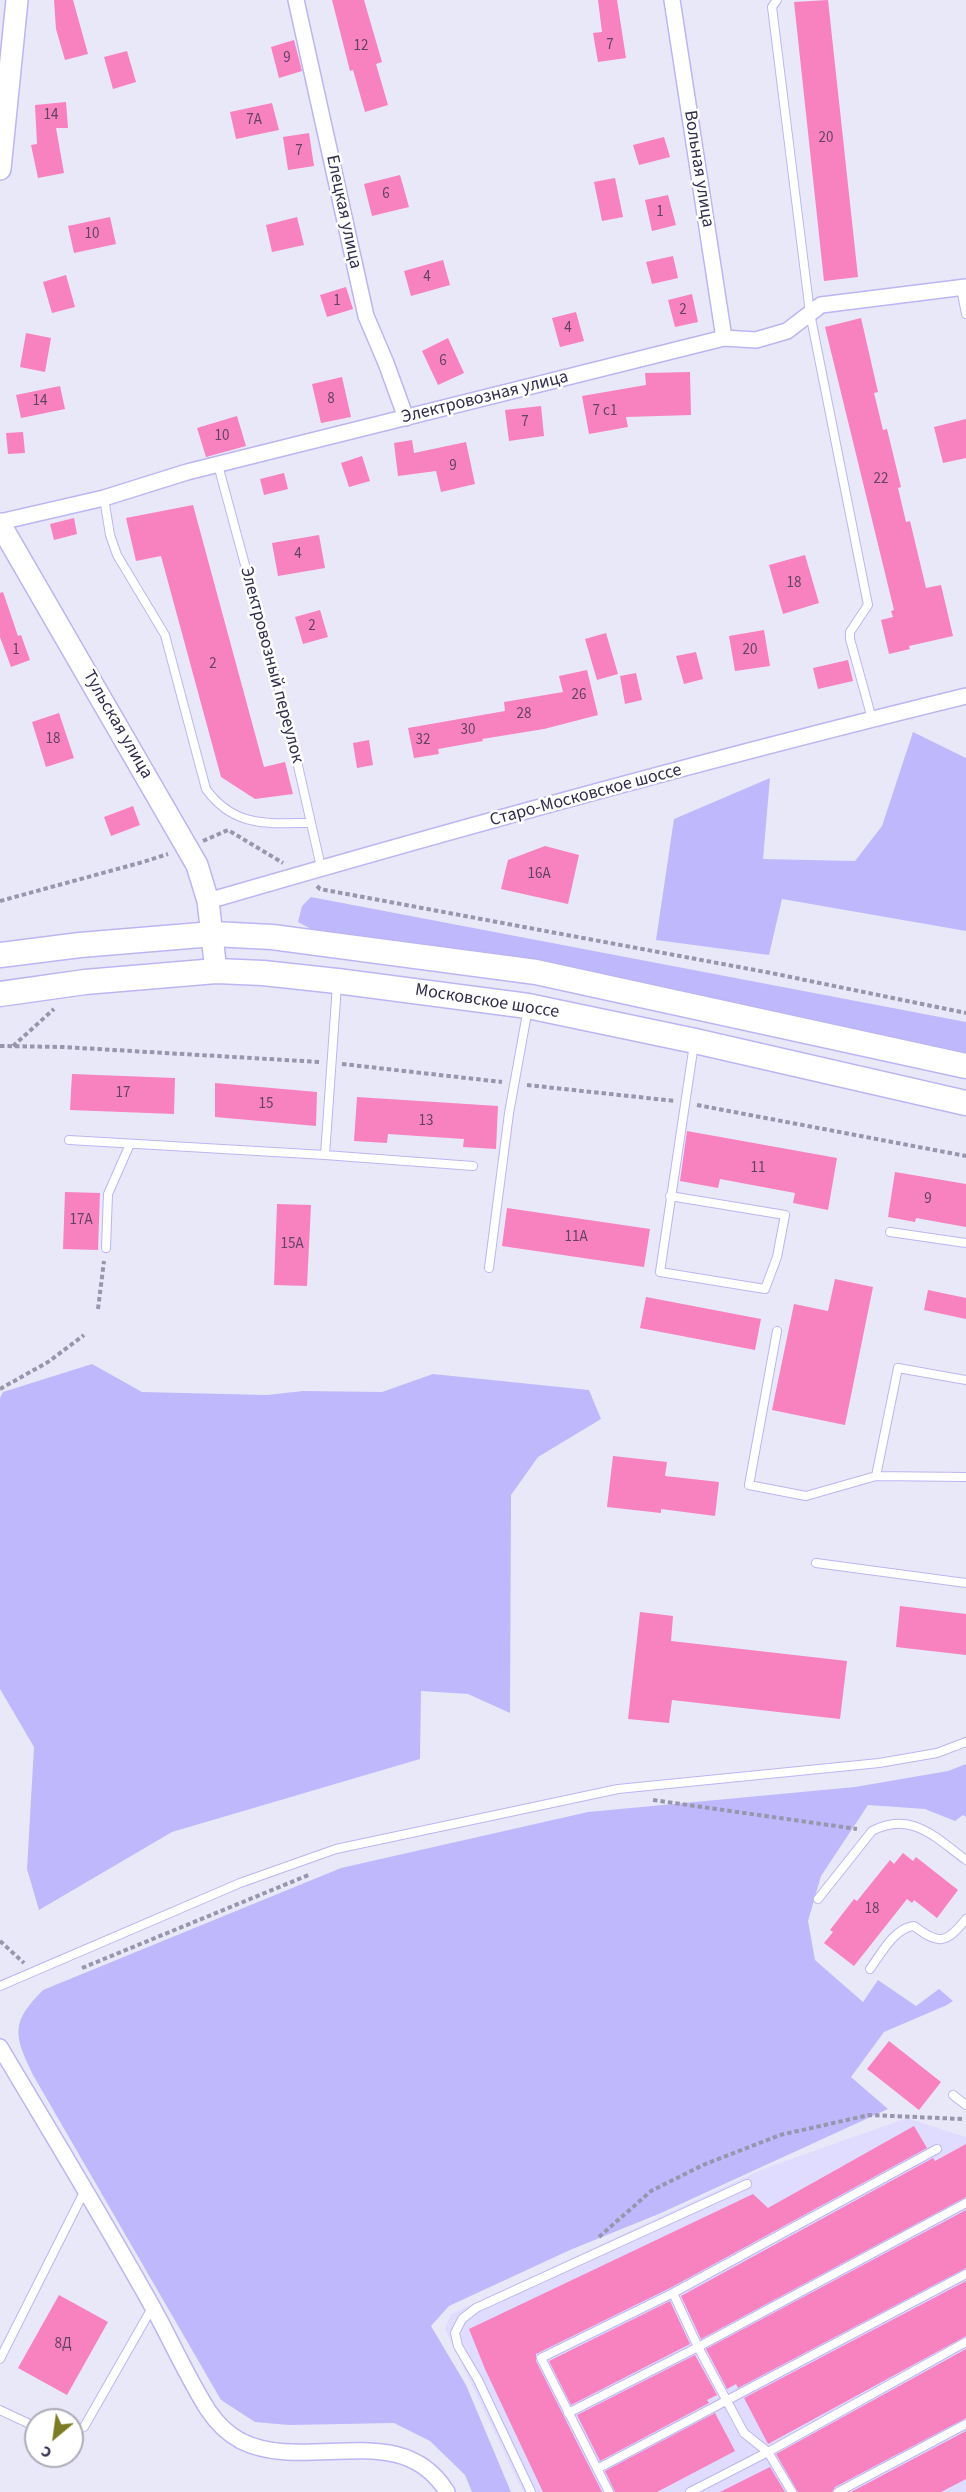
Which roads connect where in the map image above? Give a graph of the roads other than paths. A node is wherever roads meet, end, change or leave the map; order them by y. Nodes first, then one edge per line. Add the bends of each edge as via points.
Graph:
1 (16, 0) edge
2 (296, 0) edge
3 (672, 0) edge
4 (777, 0) edge
5 (0, 169) edge
6 (964, 287) edge
7 (810, 314) junction
8 (966, 314) edge
9 (724, 338) junction
10 (406, 418) junction
11 (218, 465) junction
12 (104, 498) junction
13 (0, 523) edge
14 (966, 696) edge
15 (872, 719) junction
16 (311, 823) junction
17 (321, 867) junction
18 (208, 901) junction
19 (213, 934) junction
20 (0, 955) edge
21 (216, 971) junction
22 (337, 981) junction
23 (0, 994) edge
24 (528, 1006) junction
25 (694, 1041) junction
26 (966, 1066) edge
27 (966, 1103) edge
28 (69, 1140) dead end
29 (130, 1144) junction
30 (325, 1155) junction
31 (473, 1166) dead end
32 (670, 1196) junction
33 (890, 1232) dead end
34 (966, 1243) edge
35 (106, 1248) road end
36 (489, 1268) dead end
37 (777, 1331) dead end
38 (966, 1380) edge
39 (876, 1476) junction
40 (966, 1477) edge
41 (816, 1563) dead end
42 (966, 1583) edge
43 (966, 1742) edge
44 (966, 1860) edge
45 (818, 1899) dead end
46 (966, 1919) edge
47 (870, 1969) dead end
48 (0, 1986) edge
49 (0, 2047) edge
50 (953, 2095) dead end
51 (966, 2105) edge
52 (937, 2149) dead end
53 (747, 2184) dead end
54 (86, 2190) junction
55 (966, 2203) edge
56 (966, 2274) edge
57 (673, 2294) junction
58 (153, 2307) junction
59 (966, 2342) edge
60 (698, 2347) junction
61 (0, 2359) edge
62 (726, 2399) junction
63 (0, 2410) edge
64 (568, 2413) junction
65 (24, 2421) edge
66 (966, 2424) edge
67 (84, 2427) edge
68 (768, 2452) junction
69 (597, 2469) junction
70 (447, 2492) edge
71 (531, 2492) edge
72 (609, 2492) edge
73 (690, 2492) edge
74 (792, 2492) edge
75 (838, 2492) edge

1 - 5 main road
2 - 10 street, Елецкая улица via 366,316
3 - 9 street, Вольная улица
4 - 7 lane via 772,7
6 - 7 street, Электровозная улица via 821,305
6 - 8 lane
7 - 9 street, Электровозная улица via 788,331 756,340
7 - 15 lane via 868,605 850,632 850,639
9 - 10 street, Электровозная улица
10 - 11 street, Электровозная улица
11 - 12 street, Электровозная улица
11 - 16 lane, Электровозный переулок
12 - 13 street, Электровозная улица
12 - 16 lane via 117,555 165,635 206,789 224,808 243,819
13 - 18 main road, Тульская улица via 197,865
14 - 15 street, Старо-Московское шоссе
15 - 17 street, Старо-Московское шоссе
16 - 17 lane, Электровозный переулок
17 - 18 street, Старо-Московское шоссе
18 - 19 main road, Тульская улица
19 - 20 main road, Московское шоссе
19 - 21 main road, Тульская улица
19 - 26 main road, Московское шоссе via 272,937 536,972
21 - 22 main road, Московское шоссе
21 - 23 main road, Московское шоссе
22 - 24 main road, Московское шоссе
22 - 30 lane
24 - 25 main road, Московское шоссе
24 - 36 lane via 509,1113
25 - 27 main road, Московское шоссе
25 - 32 lane
28 - 29 lane
29 - 30 lane
29 - 35 lane via 108,1194
30 - 31 lane
32 - 32 lane via 785,1215 777,1257 765,1288 660,1272
33 - 34 lane
37 - 39 lane via 749,1485 806,1496
38 - 39 lane via 898,1368
39 - 40 lane
41 - 42 lane
43 - 48 lane via 937,1753 879,1763 618,1789 336,1849 240,1883
44 - 45 lane via 918,1826 883,1826 872,1831
46 - 47 lane via 954,1935 942,1940 930,1938 914,1926 906,1927
49 - 54 street
50 - 51 lane
52 - 57 lane
53 - 71 lane via 476,2308 462,2319 455,2333 458,2346
54 - 58 street
54 - 61 lane
55 - 60 lane
56 - 62 lane
57 - 60 lane
57 - 64 lane via 541,2358
58 - 67 lane
58 - 70 street via 208,2409 219,2425 240,2440 284,2452 386,2451 429,2469
59 - 68 lane
60 - 62 lane
60 - 64 lane
62 - 68 lane via 744,2433
62 - 69 lane
63 - 65 lane
64 - 69 lane
66 - 75 lane
68 - 73 lane
68 - 74 lane
69 - 72 lane

